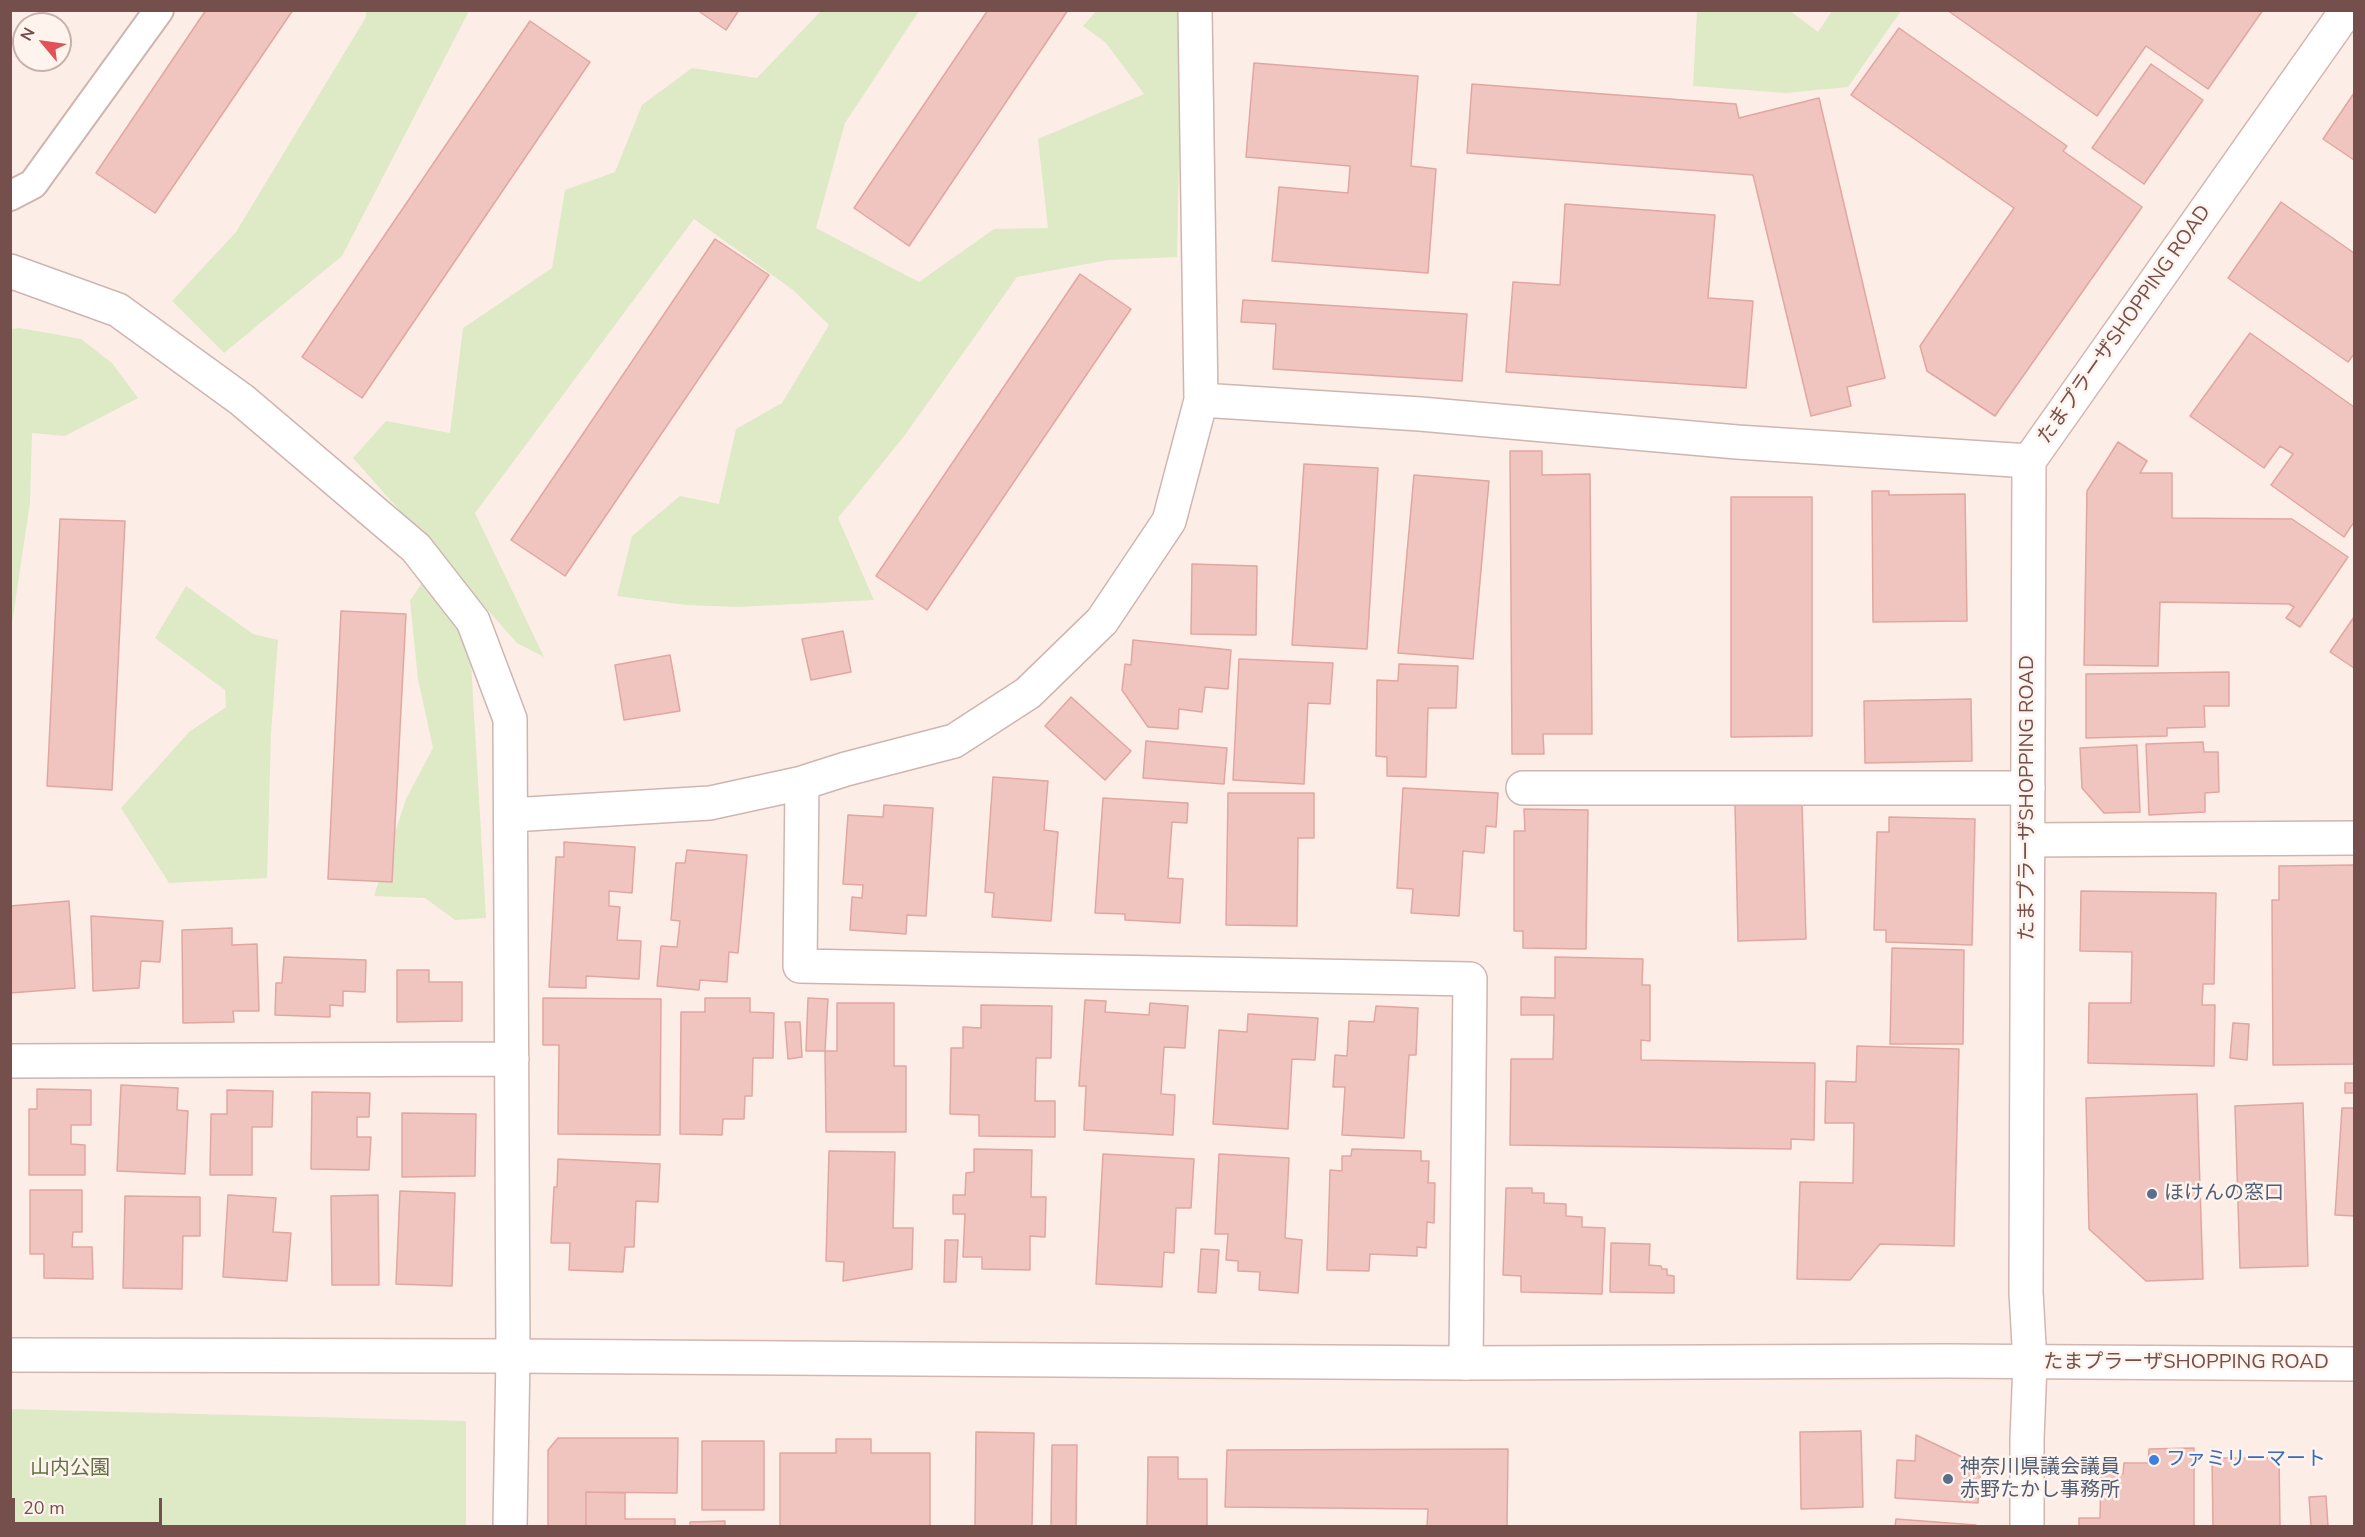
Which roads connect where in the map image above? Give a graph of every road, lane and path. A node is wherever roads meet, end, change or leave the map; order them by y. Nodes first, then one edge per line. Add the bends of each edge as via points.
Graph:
1 (159, 10) edge
2 (1195, 10) edge
3 (2338, 23) edge
4 (10, 196) edge
5 (10, 271) edge
6 (1201, 400) junction
7 (2029, 461) junction
8 (802, 783) junction
9 (1523, 788) dead end
10 (2028, 788) junction
11 (511, 814) junction
12 (2355, 838) edge
13 (2028, 840) junction
14 (512, 1059) junction
15 (10, 1061) edge
16 (10, 1356) edge
17 (513, 1356) junction
18 (1466, 1363) junction
19 (2030, 1363) junction
20 (2355, 1364) edge
21 (510, 1527) edge
22 (2027, 1527) edge

1 - 4 lane via 33,183
2 - 6 street
3 - 7 street, たまプラーザSHOPPING ROAD
5 - 11 street via 118,310 242,400 416,548 473,621 510,719
6 - 7 street
6 - 8 street via 1169,521 1102,621 1028,693 954,741
7 - 10 street, たまプラーザSHOPPING ROAD
8 - 11 street via 710,803
8 - 18 street via 800,966 1470,979
9 - 10 street
10 - 13 street, たまプラーザSHOPPING ROAD
11 - 14 street
12 - 13 street
13 - 19 street, たまプラーザSHOPPING ROAD via 2025,1292
14 - 15 street
14 - 17 street
16 - 17 street
17 - 18 street
17 - 21 street
18 - 19 street
19 - 20 street, たまプラーザSHOPPING ROAD
19 - 22 street

